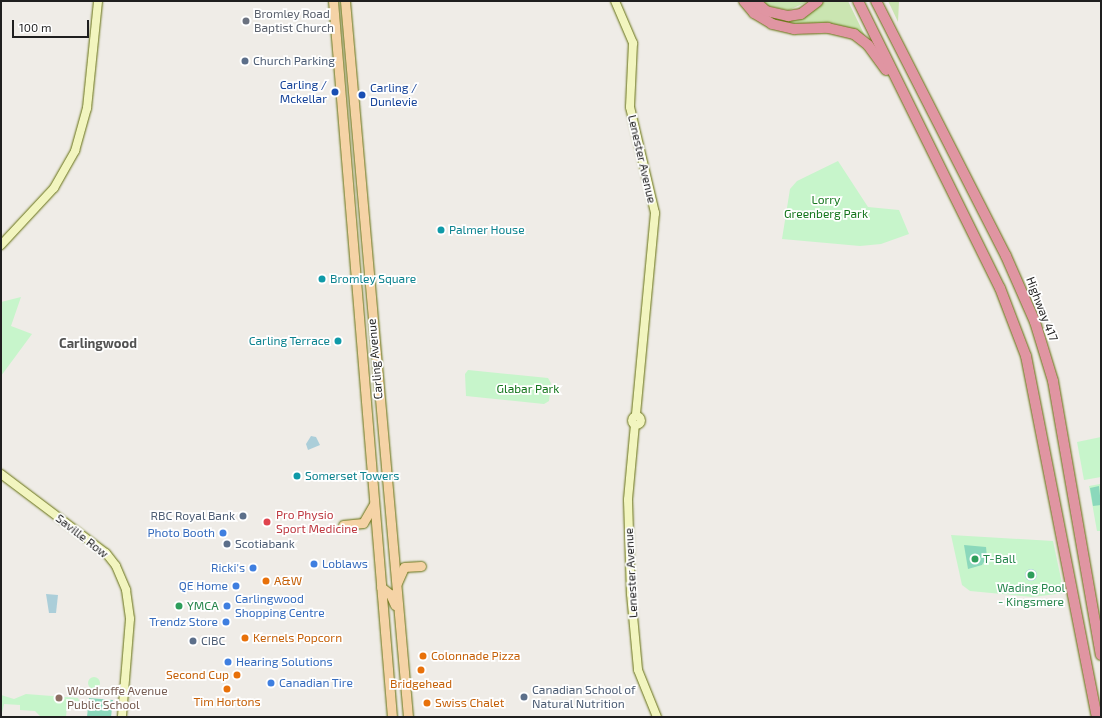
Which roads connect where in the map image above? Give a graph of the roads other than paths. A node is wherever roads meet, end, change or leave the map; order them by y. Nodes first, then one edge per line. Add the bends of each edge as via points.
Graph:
1 (98, 1) edge
2 (334, 1) edge
3 (345, 1) edge
4 (615, 1) edge
5 (744, 1) edge
6 (755, 1) edge
7 (818, 1) edge
8 (858, 1) edge
9 (876, 1) edge
10 (919, 122) junction
11 (1, 245) edge
12 (1, 474) edge
13 (375, 499) junction
14 (344, 525) dead end
15 (421, 566) dead end
16 (381, 586) junction
17 (396, 593) junction
18 (399, 616) junction
19 (1101, 655) edge
20 (122, 717) edge
21 (392, 717) edge
22 (408, 717) edge
23 (657, 717) edge
24 (1097, 717) edge

1 - 11 street via 87,108 75,151 54,188
2 - 13 main road, Carling Avenue
3 - 17 main road, Carling Avenue
4 - 23 street, Lenester Avenue via 633,43 630,107 655,213 636,415 640,421 635,424 628,500 631,594 638,670
5 - 10 highway via 754,13 772,24 794,29 828,28 854,34 880,59
6 - 7 highway via 766,11 788,16 810,9
8 - 10 highway
9 - 19 highway, Highway 417 via 1006,256 1035,322 1053,380
10 - 24 highway via 1000,288 1026,356
12 - 20 street, Saville Row via 106,553 116,566 126,590 130,619
13 - 14 main road via 363,523
13 - 16 main road, Carling Avenue
15 - 17 main road via 402,569
16 - 18 main road via 392,597
16 - 21 main road, Carling Avenue
17 - 18 main road, Carling Avenue
18 - 22 main road, Carling Avenue

